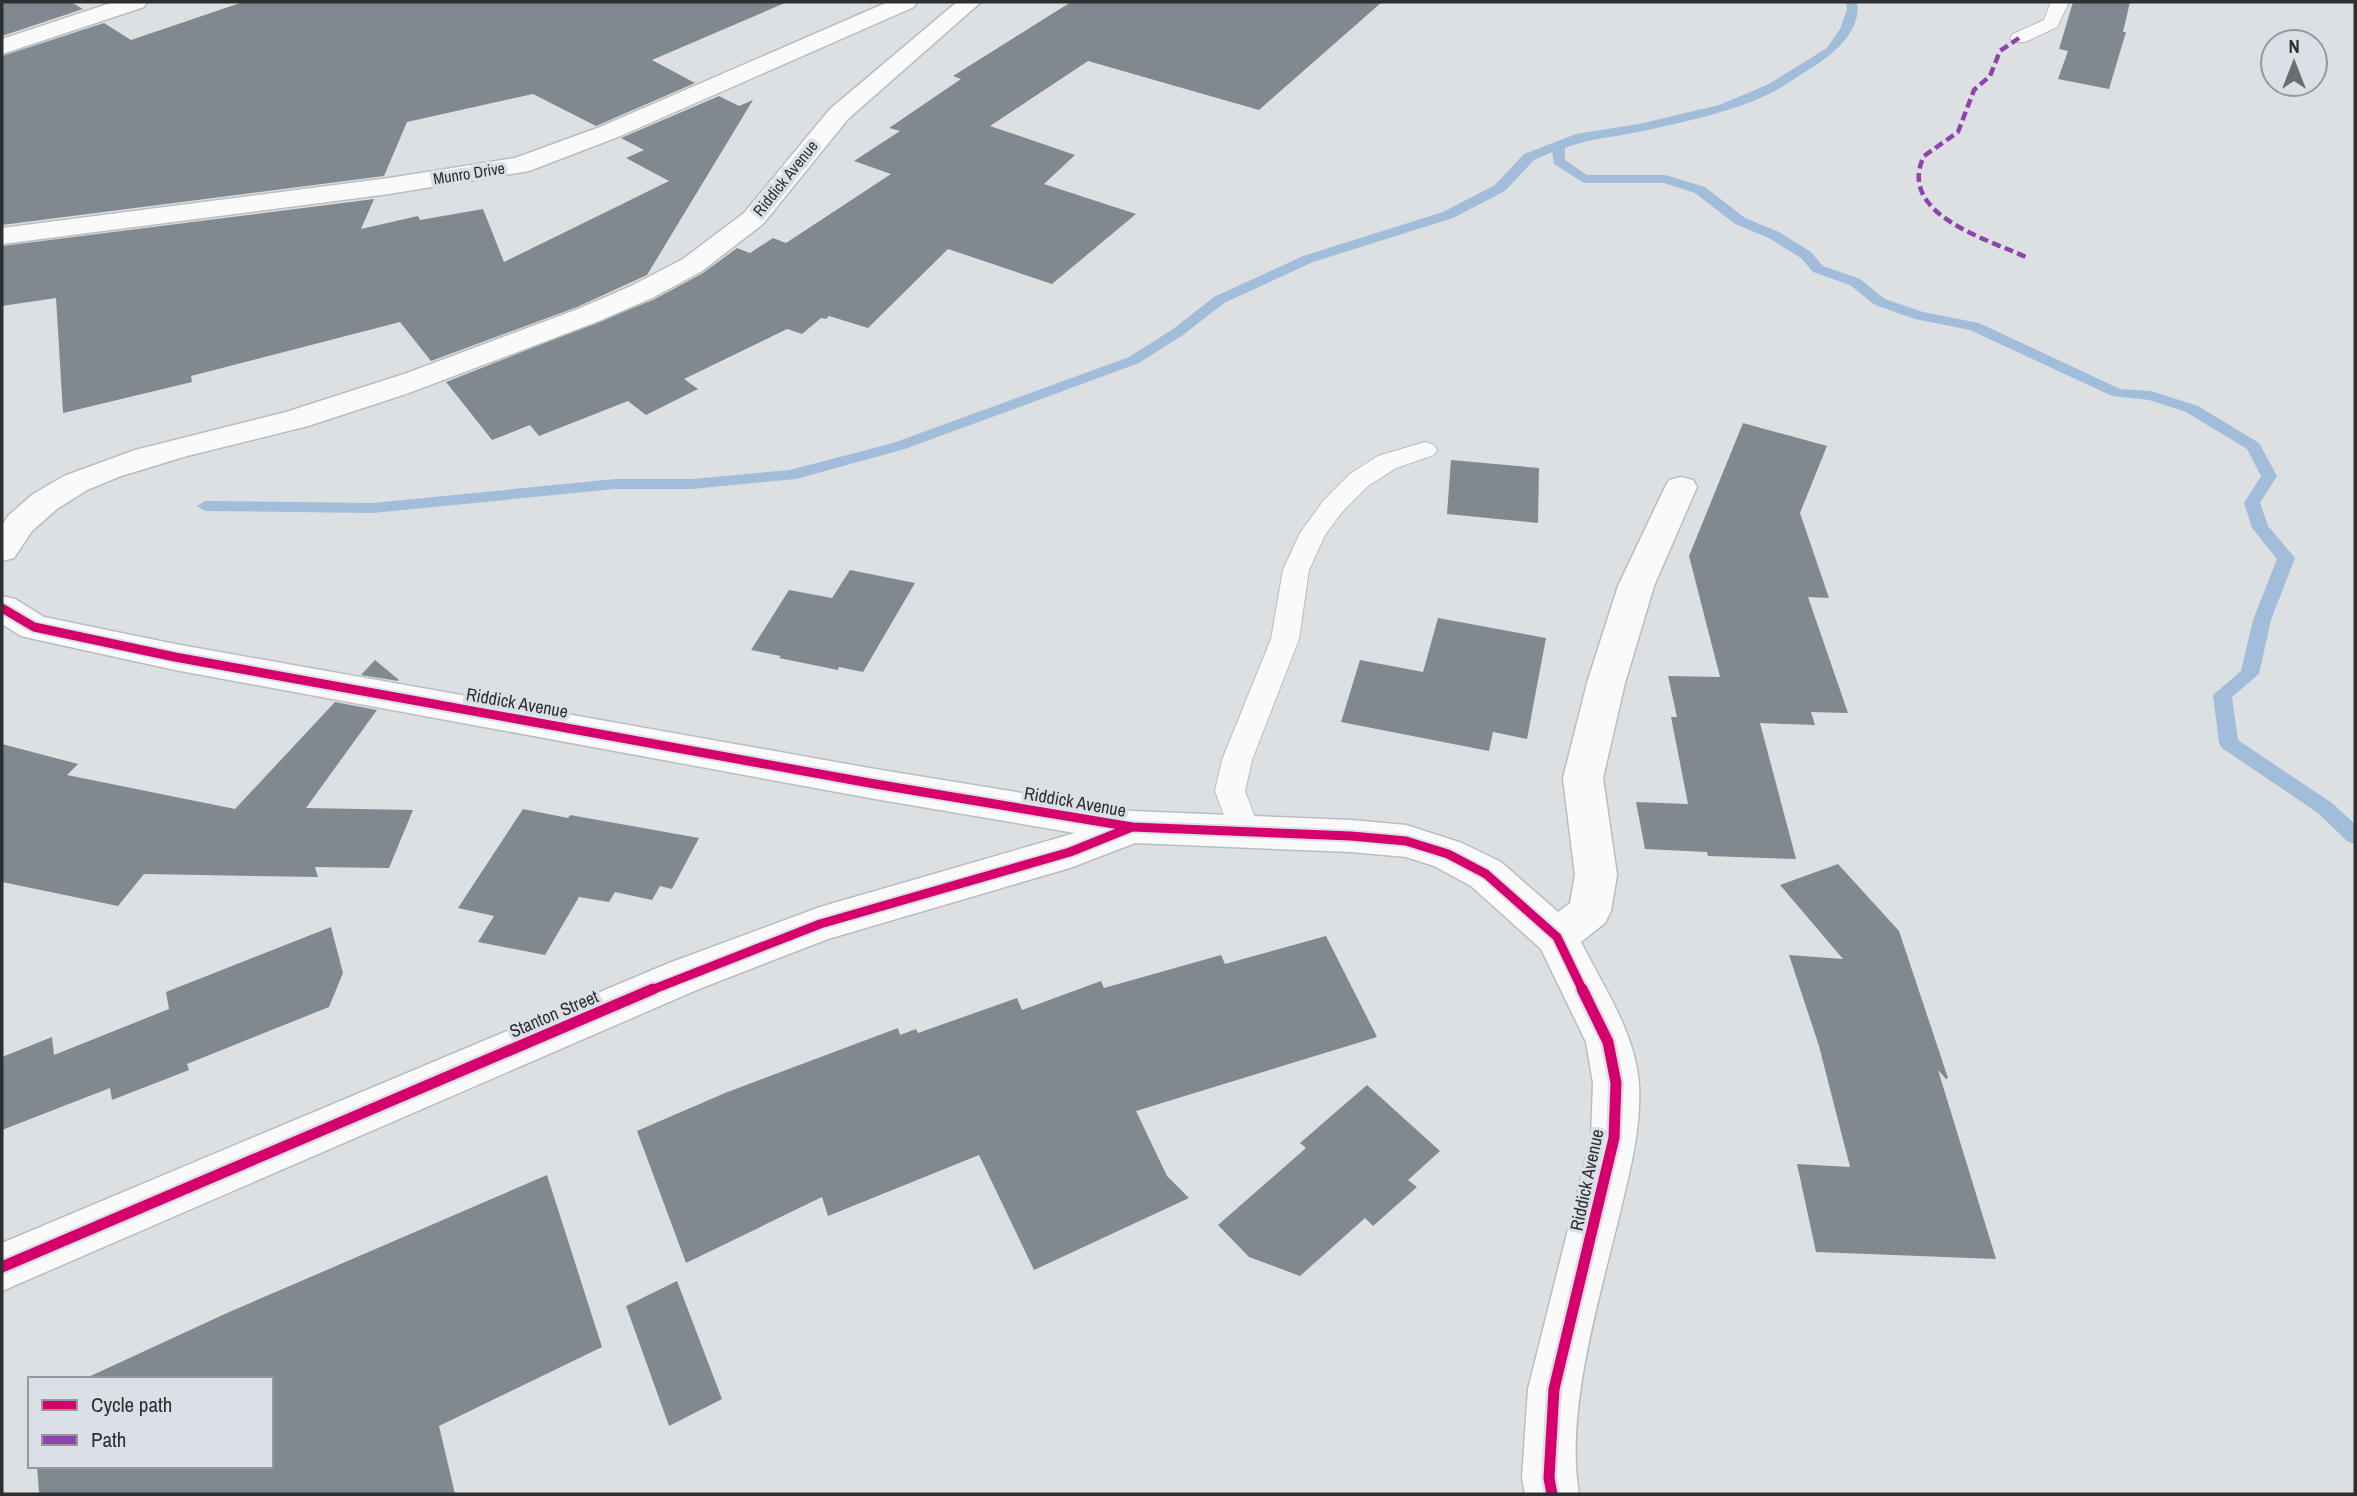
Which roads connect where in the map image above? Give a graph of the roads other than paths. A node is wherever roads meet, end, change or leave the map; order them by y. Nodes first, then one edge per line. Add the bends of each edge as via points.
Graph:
1 (136, 2) edge
2 (906, 2) edge
3 (970, 2) edge
4 (2060, 2) edge
5 (2019, 38) dead end
6 (2, 47) edge
7 (2, 236) edge
8 (1425, 450) dead end
9 (1681, 488) dead end
10 (2, 550) edge
11 (2, 608) edge
12 (1132, 827) junction
13 (1244, 831) junction
14 (1557, 937) junction
15 (2, 1267) edge
16 (1552, 1494) edge

1 - 6 street
2 - 7 street, Munro Drive via 609,132 520,165
3 - 10 street, Riddick Avenue via 839,114 767,204 699,260 645,290 428,378 301,419 146,456 71,485 39,506 8,536
4 - 5 lane via 2051,23
8 - 13 lane via 1387,462 1359,480 1313,533 1296,570 1285,639 1230,792
9 - 14 street via 1636,586 1583,778 1596,875 1590,911
11 - 12 street, Riddick Avenue via 34,627 175,657
12 - 13 street, Riddick Avenue
12 - 15 street, Stanton Street via 1070,852 820,924 684,976
13 - 14 street, Riddick Avenue via 1406,841 1448,854 1486,874
14 - 16 street, Riddick Avenue via 1608,1042 1616,1083 1615,1138 1555,1389

